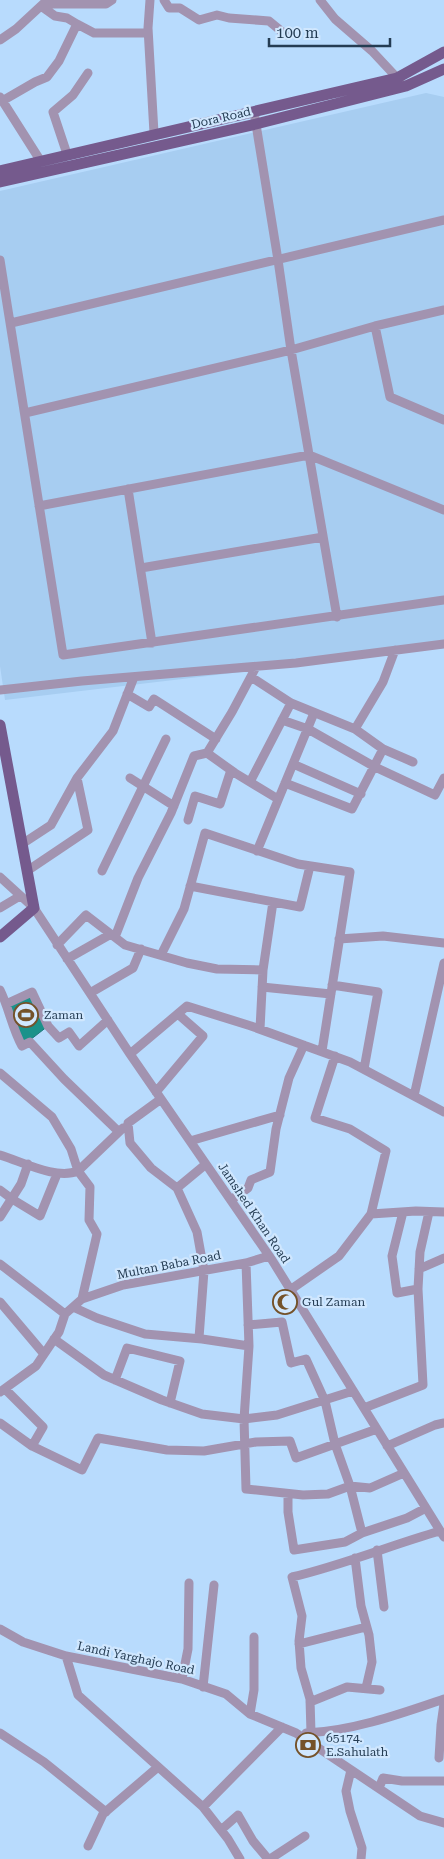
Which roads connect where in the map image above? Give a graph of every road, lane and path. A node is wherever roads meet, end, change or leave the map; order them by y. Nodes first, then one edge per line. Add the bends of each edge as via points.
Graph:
1 (112, 0) edge
2 (150, 0) edge
3 (164, 0) edge
4 (320, 0) edge
5 (41, 6) junction
6 (77, 24) junction
7 (148, 33) junction
8 (286, 35) dead end
9 (0, 40) edge
10 (440, 55) edge
11 (444, 70) edge
12 (88, 73) dead end
13 (397, 78) junction
14 (406, 86) junction
15 (1, 99) edge
16 (254, 112) junction
17 (256, 124) junction
18 (154, 134) junction
19 (67, 154) junction
20 (40, 160) junction
21 (0, 171) edge
22 (44, 172) junction
23 (0, 182) edge
24 (444, 220) edge
25 (0, 260) edge
26 (278, 260) junction
27 (444, 310) edge
28 (11, 323) junction
29 (375, 326) junction
30 (291, 350) junction
31 (25, 413) junction
32 (444, 420) edge
33 (308, 455) junction
34 (128, 489) junction
35 (39, 506) junction
36 (444, 510) edge
37 (323, 537) junction
38 (141, 568) junction
39 (444, 600) edge
40 (337, 617) junction
41 (152, 642) junction
42 (444, 644) edge
43 (395, 650) junction
44 (256, 667) junction
45 (134, 677) junction
46 (250, 677) junction
47 (0, 690) edge
48 (128, 694) junction
49 (291, 703) junction
50 (314, 714) junction
51 (282, 720) junction
52 (0, 725) edge
53 (308, 729) junction
54 (355, 729) junction
55 (166, 739) dead end
56 (216, 739) junction
57 (383, 749) junction
58 (207, 753) junction
59 (413, 762) dead end
60 (293, 764) junction
61 (375, 767) junction
62 (231, 770) junction
63 (78, 778) junction
64 (130, 778) dead end
65 (444, 778) edge
66 (250, 782) junction
67 (285, 783) junction
68 (143, 786) junction
69 (360, 794) junction
70 (278, 799) junction
71 (174, 806) junction
72 (188, 820) dead end
73 (22, 844) junction
74 (257, 851) junction
75 (310, 866) junction
76 (27, 871) junction
77 (102, 872) dead end
78 (0, 877) edge
79 (190, 886) junction
80 (20, 896) junction
81 (273, 902) junction
82 (0, 908) edge
83 (34, 908) junction
84 (113, 935) junction
85 (0, 937) edge
86 (339, 939) junction
87 (444, 943) edge
88 (58, 944) junction
89 (141, 949) junction
90 (161, 955) junction
91 (67, 959) junction
92 (444, 963) edge
93 (263, 970) junction
94 (262, 987) junction
95 (0, 990) edge
96 (331, 990) junction
97 (90, 993) junction
98 (6, 1004) junction
99 (178, 1014) junction
100 (108, 1020) junction
101 (260, 1029) junction
102 (304, 1045) junction
103 (322, 1052) junction
104 (130, 1054) junction
105 (335, 1056) junction
106 (364, 1069) junction
107 (0, 1073) edge
108 (159, 1095) junction
109 (414, 1096) junction
110 (444, 1112) edge
111 (280, 1115) junction
112 (128, 1123) junction
113 (119, 1132) junction
114 (190, 1141) junction
115 (0, 1155) edge
116 (28, 1164) junction
117 (206, 1164) junction
118 (78, 1171) junction
119 (57, 1174) junction
120 (177, 1188) junction
121 (0, 1190) edge
122 (12, 1199) junction
123 (230, 1200) junction
124 (403, 1212) junction
125 (429, 1212) junction
126 (444, 1212) edge
127 (371, 1214) junction
128 (0, 1217) edge
129 (269, 1256) junction
130 (444, 1258) edge
131 (246, 1263) junction
132 (0, 1264) edge
133 (419, 1269) junction
134 (204, 1271) junction
135 (418, 1289) junction
136 (290, 1290) junction
137 (82, 1299) junction
138 (0, 1302) edge
139 (73, 1307) junction
140 (66, 1314) junction
141 (248, 1325) junction
142 (199, 1338) junction
143 (54, 1339) junction
144 (249, 1346) junction
145 (44, 1354) junction
146 (115, 1380) junction
147 (2, 1391) edge
148 (353, 1391) junction
149 (325, 1401) junction
150 (170, 1402) junction
151 (364, 1408) junction
152 (244, 1418) junction
153 (444, 1423) edge
154 (0, 1424) edge
155 (377, 1429) junction
156 (244, 1444) junction
157 (335, 1444) junction
158 (32, 1446) junction
159 (388, 1446) junction
160 (404, 1473) junction
161 (350, 1486) junction
162 (288, 1494) junction
163 (426, 1508) junction
164 (362, 1533) junction
165 (442, 1534) edge
166 (377, 1550) junction
167 (355, 1558) junction
168 (189, 1582) dead end
169 (214, 1585) dead end
170 (384, 1607) dead end
171 (366, 1627) junction
172 (0, 1629) edge
173 (254, 1637) dead end
174 (299, 1644) junction
175 (66, 1656) junction
176 (182, 1679) junction
177 (203, 1687) junction
178 (366, 1688) junction
179 (380, 1690) dead end
180 (444, 1699) edge
181 (310, 1702) junction
182 (444, 1704) edge
183 (250, 1714) junction
184 (443, 1724) edge
185 (282, 1726) junction
186 (0, 1733) edge
187 (296, 1733) junction
188 (311, 1733) junction
189 (439, 1758) dead end
190 (158, 1767) junction
191 (351, 1770) junction
192 (444, 1781) edge
193 (379, 1788) junction
194 (203, 1807) junction
195 (106, 1812) junction
196 (444, 1823) edge
197 (221, 1830) junction
198 (305, 1836) dead end
199 (88, 1846) dead end
200 (240, 1859) edge
201 (269, 1859) edge
202 (361, 1859) edge

1 - 5 street via 106,4
2 - 7 street
3 - 8 street via 169,8 180,8 199,20 216,15 269,21
4 - 13 street
5 - 6 street via 55,16
5 - 9 street via 16,30
6 - 7 street via 94,33
6 - 15 street via 59,61 46,77
7 - 18 street
10 - 13 main road
11 - 14 main road, Dora Road
12 - 19 street via 73,95 53,112
13 - 14 street
13 - 16 main road
14 - 17 main road, Dora Road
15 - 20 street
16 - 17 street
16 - 18 main road
17 - 22 main road, Dora Road
17 - 26 street
18 - 19 main road
19 - 20 main road
20 - 21 main road
20 - 22 main road
22 - 23 main road, Dora Road
24 - 26 street
25 - 28 street
26 - 28 street
26 - 30 street
27 - 29 street
28 - 31 street
29 - 30 street
29 - 32 street via 390,397
30 - 31 street
30 - 33 street
31 - 35 street
33 - 34 street
33 - 36 street
33 - 37 street
34 - 35 street
34 - 38 street
35 - 41 street via 62,655
37 - 38 street
37 - 40 street
38 - 41 street
39 - 40 street
40 - 41 street
42 - 43 street
43 - 44 street
43 - 54 street via 383,682
44 - 45 street
44 - 46 street
45 - 47 street
45 - 48 street
46 - 49 street
46 - 56 street
48 - 56 street via 149,707 154,699
48 - 63 street via 113,731
49 - 50 street
49 - 51 street
50 - 53 street
50 - 54 street
51 - 53 street
51 - 66 street
52 - 73 main road
53 - 60 street
53 - 61 street
54 - 57 street
55 - 68 street
56 - 58 street
57 - 59 street
57 - 61 street
58 - 62 street
58 - 71 street via 194,756
60 - 67 street
60 - 69 street
61 - 65 street via 435,795
61 - 69 street
62 - 66 street
62 - 72 street via 220,804 195,796
63 - 73 street via 51,825
63 - 76 street via 88,830
64 - 68 street
66 - 70 street
67 - 69 street via 352,810
67 - 70 street
68 - 71 street
68 - 77 street
70 - 74 street
71 - 84 street
73 - 76 main road
74 - 75 street
74 - 79 street via 205,833
75 - 81 street via 300,906
75 - 86 street via 350,872
76 - 83 main road
78 - 80 street, Jamshed Khan Road
79 - 81 street
79 - 90 street via 184,909
80 - 82 street
80 - 83 street, Jamshed Khan Road
81 - 93 street
83 - 85 main road
83 - 88 street, Jamshed Khan Road
84 - 88 street via 86,915
84 - 89 street via 125,945
84 - 91 street
86 - 87 street via 383,936
86 - 96 street
88 - 91 street, Jamshed Khan Road
89 - 90 street
89 - 97 street via 133,968
90 - 93 street via 217,969
91 - 97 street, Jamshed Khan Road
92 - 109 street
93 - 94 street
94 - 96 street
94 - 101 street
95 - 98 street
96 - 103 street
96 - 106 street via 378,992
97 - 100 street, Jamshed Khan Road
98 - 100 street via 32,992 48,1026 58,1038 69,1032 79,1046
98 - 113 street via 22,1046 30,1042
99 - 101 street via 187,1006
99 - 104 street
99 - 108 street via 203,1036
100 - 104 street, Jamshed Khan Road
101 - 102 street
102 - 103 street
102 - 111 street via 289,1078
103 - 105 street
104 - 108 street, Jamshed Khan Road
105 - 106 street
105 - 127 street via 315,1118 350,1129 386,1151
106 - 109 street
107 - 118 street via 52,1116 71,1149
108 - 112 street
108 - 114 street, Jamshed Khan Road
109 - 110 street
111 - 114 street
111 - 123 street via 270,1172 252,1180 248,1188
112 - 113 street
112 - 120 street via 130,1144 151,1168
113 - 118 street
114 - 117 street, Jamshed Khan Road
115 - 116 street
116 - 119 street
116 - 122 street
117 - 120 street
117 - 123 street, Jamshed Khan Road
118 - 119 street via 69,1175
118 - 137 street via 90,1187 89,1220 98,1234
119 - 122 street via 40,1216
120 - 134 street via 197,1232
121 - 122 street
122 - 128 street
123 - 129 street, Jamshed Khan Road
124 - 125 street
124 - 127 street
124 - 135 street via 392,1256 398,1293
125 - 126 street
125 - 133 street
127 - 136 street via 339,1256
129 - 131 street, Multan Baba Road
129 - 136 street, Jamshed Khan Road
130 - 133 street
131 - 134 street, Multan Baba Road
131 - 141 street
132 - 140 street
133 - 135 street
134 - 137 street, Multan Baba Road via 123,1285
134 - 142 street
135 - 151 street via 423,1385
136 - 148 street, Jamshed Khan Road
137 - 139 street, Multan Baba Road
138 - 145 street
139 - 140 street, Multan Baba Road
139 - 142 street via 145,1334
140 - 143 street, Multan Baba Road
141 - 144 street
141 - 149 street via 282,1322 290,1364 306,1359
142 - 144 street
143 - 145 street, Multan Baba Road
143 - 146 street
144 - 152 street
145 - 147 street, Multan Baba Road via 36,1366
146 - 150 street
146 - 150 street via 127,1348 180,1361
147 - 158 street via 43,1427
148 - 149 street
148 - 151 street, Jamshed Khan Road
149 - 152 street via 277,1415
149 - 157 street
150 - 152 street via 202,1414
151 - 155 street, Jamshed Khan Road
152 - 156 street
153 - 159 street
154 - 158 street
155 - 157 street
155 - 159 street, Jamshed Khan Road
156 - 157 street via 290,1441 296,1458
156 - 158 street via 204,1451 167,1450 98,1438 82,1470
156 - 162 street via 246,1489
157 - 161 street
159 - 160 street, Jamshed Khan Road
160 - 161 street via 370,1488
160 - 163 street, Jamshed Khan Road
161 - 162 street via 328,1494
161 - 164 street
162 - 164 street via 294,1550 345,1542
163 - 164 street
163 - 165 street, Jamshed Khan Road
165 - 166 street
166 - 167 street
166 - 170 street
167 - 171 street
167 - 174 street via 292,1577 302,1616
168 - 176 street via 188,1649
169 - 177 street
171 - 174 street
171 - 178 street via 372,1662
172 - 175 street, Landi Yarghajo Road via 23,1642
173 - 183 street via 254,1690
174 - 181 street via 301,1668
175 - 176 street, Landi Yarghajo Road
175 - 190 street via 78,1695
176 - 177 street, Landi Yarghajo Road
177 - 183 street, Landi Yarghajo Road via 226,1694
178 - 179 street
178 - 181 street via 347,1687
180 - 188 street via 383,1720
181 - 188 street
182 - 184 street
183 - 185 street, Landi Yarghajo Road
184 - 189 street
185 - 187 street, Landi Yarghajo Road
185 - 194 street
186 - 195 street via 44,1762
187 - 188 street
187 - 191 street, Landi Yarghajo Road
190 - 194 street
190 - 195 street
191 - 193 street, Landi Yarghajo Road
191 - 202 street via 346,1791 362,1848
192 - 193 street via 383,1778
193 - 196 street, Landi Yarghajo Road via 420,1816
194 - 197 street
195 - 199 street
197 - 200 street
197 - 201 street via 238,1815 253,1841
198 - 201 street

